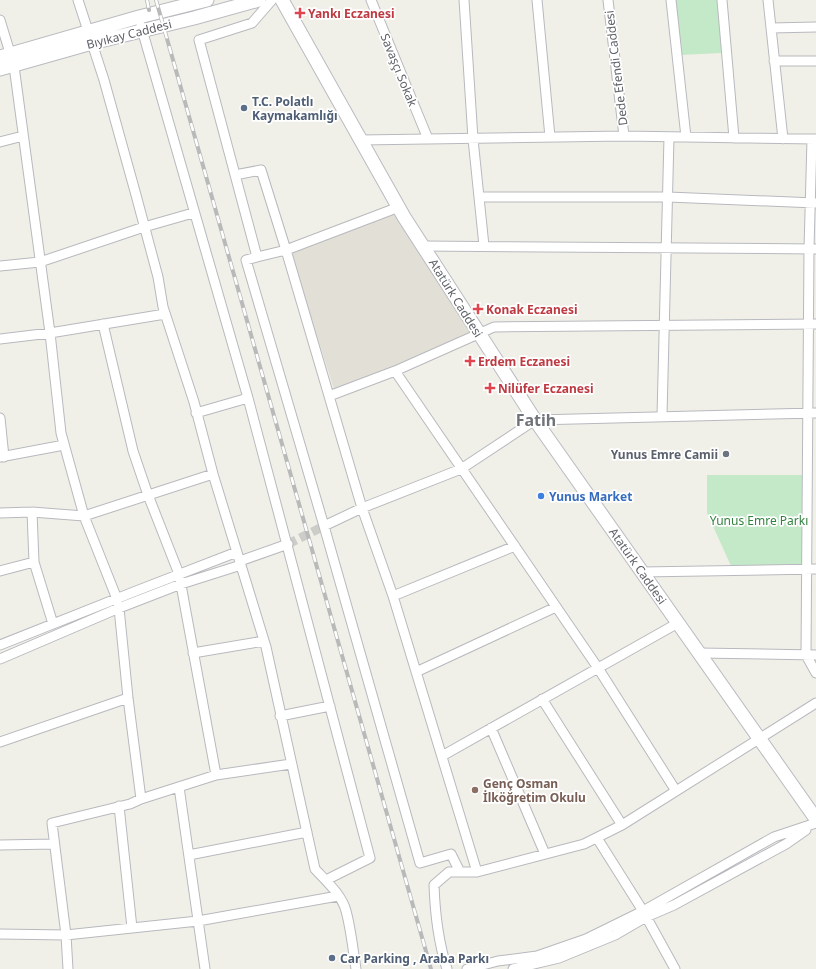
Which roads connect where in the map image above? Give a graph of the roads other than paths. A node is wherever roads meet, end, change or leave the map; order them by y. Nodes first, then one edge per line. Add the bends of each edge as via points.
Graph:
1 (78, 0) edge
2 (207, 0) edge
3 (259, 0) edge
4 (272, 0) edge
5 (282, 0) edge
6 (371, 0) edge
7 (464, 0) edge
8 (537, 0) edge
9 (608, 0) edge
10 (671, 0) edge
11 (722, 0) edge
12 (768, 0) edge
13 (139, 17) junction
14 (0, 20) edge
15 (816, 27) edge
16 (771, 28) junction
17 (141, 30) junction
18 (90, 37) junction
19 (8, 59) edge
20 (774, 61) junction
21 (816, 61) edge
22 (0, 69) edge
23 (23, 136) junction
24 (624, 136) junction
25 (669, 137) junction
26 (550, 138) junction
27 (686, 138) junction
28 (734, 138) junction
29 (428, 139) junction
30 (472, 139) junction
31 (783, 139) junction
32 (814, 139) edge
33 (361, 140) junction
34 (0, 142) edge
35 (235, 176) junction
36 (479, 197) junction
37 (668, 197) junction
38 (813, 203) edge
39 (399, 207) junction
40 (193, 213) junction
41 (144, 227) junction
42 (423, 246) junction
43 (484, 246) junction
44 (666, 248) junction
45 (813, 249) edge
46 (286, 250) junction
47 (257, 257) junction
48 (40, 262) junction
49 (0, 266) edge
50 (165, 314) junction
51 (103, 324) junction
52 (812, 324) edge
53 (664, 326) junction
54 (50, 333) junction
55 (479, 334) junction
56 (0, 339) edge
57 (395, 371) junction
58 (329, 396) junction
59 (248, 398) junction
60 (196, 413) junction
61 (812, 413) edge
62 (662, 416) junction
63 (0, 418) edge
64 (535, 420) junction
65 (64, 445) junction
66 (2, 457) edge
67 (461, 469) junction
68 (213, 474) junction
69 (148, 495) junction
70 (812, 496) edge
71 (362, 508) junction
72 (32, 512) junction
73 (0, 513) edge
74 (84, 516) junction
75 (324, 526) junction
76 (288, 544) junction
77 (515, 546) junction
78 (240, 559) junction
79 (34, 562) junction
80 (811, 569) edge
81 (0, 571) edge
82 (642, 572) junction
83 (179, 574) junction
84 (181, 584) junction
85 (393, 596) junction
86 (117, 598) junction
87 (556, 607) junction
88 (119, 608) junction
89 (678, 623) junction
90 (52, 624) junction
91 (264, 641) junction
92 (0, 645) edge
93 (193, 653) junction
94 (699, 653) junction
95 (806, 654) junction
96 (816, 655) edge
97 (0, 659) edge
98 (598, 668) junction
99 (416, 672) junction
100 (816, 673) edge
101 (128, 698) junction
102 (542, 700) junction
103 (816, 702) edge
104 (330, 706) junction
105 (280, 716) junction
106 (491, 728) junction
107 (759, 738) junction
108 (0, 742) edge
109 (442, 756) junction
110 (291, 764) junction
111 (216, 775) junction
112 (179, 787) junction
113 (676, 791) junction
114 (141, 799) junction
115 (118, 806) junction
116 (816, 819) edge
117 (816, 823) edge
118 (622, 825) junction
119 (306, 832) junction
120 (597, 838) junction
121 (54, 844) junction
122 (0, 845) edge
123 (545, 854) junction
124 (189, 855) junction
125 (460, 872) junction
126 (477, 872) junction
127 (326, 880) junction
128 (338, 896) junction
129 (644, 914) junction
130 (198, 921) junction
131 (132, 928) junction
132 (0, 934) edge
133 (66, 935) junction
134 (508, 965) edge
135 (68, 969) edge
136 (205, 969) edge
137 (356, 969) edge
138 (447, 969) edge
139 (467, 969) edge
140 (513, 969) edge
141 (675, 969) edge

1 - 18 street
2 - 13 street, Bıyıkay Caddesi
3 - 17 street, Bıyıkay Caddesi
4 - 35 street via 252,23 199,40
5 - 33 street, Atatürk Caddesi
6 - 29 street, Savaşçı Sokak
7 - 30 street
8 - 26 street
9 - 24 street, Dede Efendi Caddesi
10 - 27 street
11 - 28 street
12 - 16 street
13 - 17 street
13 - 18 street, Bıyıkay Caddesi
14 - 19 street
15 - 16 street
16 - 20 street
17 - 18 street, Bıyıkay Caddesi
17 - 40 street
18 - 19 street, Bıyıkay Caddesi
18 - 41 street
19 - 22 street, Bıyıkay Caddesi
19 - 23 street
20 - 21 street
20 - 31 street
23 - 34 street
23 - 48 street
24 - 25 street
24 - 26 street
25 - 27 street
25 - 37 street
26 - 30 street
27 - 28 street
28 - 31 street
29 - 30 street
29 - 33 street
30 - 36 street
31 - 32 street
32 - 38 street
33 - 39 street, Atatürk Caddesi
35 - 46 street via 261,170
35 - 47 street
36 - 37 street
36 - 43 street
37 - 38 street
37 - 44 street
38 - 45 street
39 - 42 street, Atatürk Caddesi
39 - 46 street
40 - 41 street
40 - 59 street
41 - 48 street
41 - 50 street
42 - 43 street
42 - 55 street, Atatürk Caddesi
43 - 44 street
44 - 45 street
44 - 53 street
45 - 52 street
46 - 47 street
46 - 58 street
47 - 75 street via 246,260
48 - 49 street
48 - 54 street
50 - 51 street
50 - 60 street
51 - 54 street
51 - 69 street via 133,451
52 - 53 street
52 - 61 street
53 - 55 street via 494,327
53 - 62 street
54 - 56 street
54 - 65 street
55 - 57 street
55 - 64 street, Atatürk Caddesi
57 - 58 street
57 - 67 street
58 - 71 street
59 - 60 street
59 - 76 street
60 - 68 street
61 - 62 street
61 - 70 street
62 - 64 street
63 - 66 street
64 - 67 street
64 - 82 street, Atatürk Caddesi
65 - 66 street
65 - 74 street
67 - 71 street
67 - 77 street
68 - 69 street
68 - 78 street
69 - 74 street
69 - 83 street
70 - 80 street
71 - 75 street
71 - 85 street
72 - 73 street
72 - 74 street
72 - 79 street
74 - 86 street
75 - 125 street via 420,863 451,854
76 - 78 street
76 - 104 street
77 - 85 street
77 - 87 street
78 - 83 street
78 - 84 street
78 - 91 street
79 - 81 street
79 - 90 street
80 - 82 street
80 - 95 street
82 - 89 street, Atatürk Caddesi
83 - 84 street
83 - 86 street
84 - 88 street
84 - 93 street
85 - 99 street
86 - 88 street
86 - 90 street
87 - 98 street
87 - 99 street
88 - 97 street
88 - 101 street
89 - 94 street, Atatürk Caddesi
89 - 98 street
90 - 92 street
91 - 93 street
91 - 105 street
93 - 111 street
94 - 95 street
94 - 107 street, Atatürk Caddesi
95 - 96 street
95 - 100 street
98 - 102 street
98 - 113 street
99 - 109 street
101 - 108 street
101 - 114 street
102 - 106 street
102 - 118 street
103 - 107 street
104 - 105 street
104 - 127 street via 370,858
105 - 110 street
106 - 109 street
106 - 123 street
107 - 113 street
107 - 116 street, Atatürk Caddesi
109 - 126 street
110 - 111 street
110 - 119 street
111 - 112 street
112 - 114 street
112 - 124 street
113 - 118 street
114 - 115 street
115 - 121 street via 52,823
115 - 131 street
117 - 129 street via 774,838
118 - 120 street
119 - 124 street
119 - 127 street via 315,869
120 - 123 street
120 - 129 street
121 - 122 street
121 - 133 street
123 - 126 street
124 - 130 street
125 - 126 street
125 - 138 street via 449,872 434,885 440,947
127 - 128 street
128 - 130 street
128 - 137 street via 346,910
129 - 134 street via 586,939
129 - 140 street via 616,935 588,947 559,958
129 - 141 street
130 - 131 street
130 - 136 street
131 - 133 street
132 - 133 street
133 - 135 street
134 - 139 street

